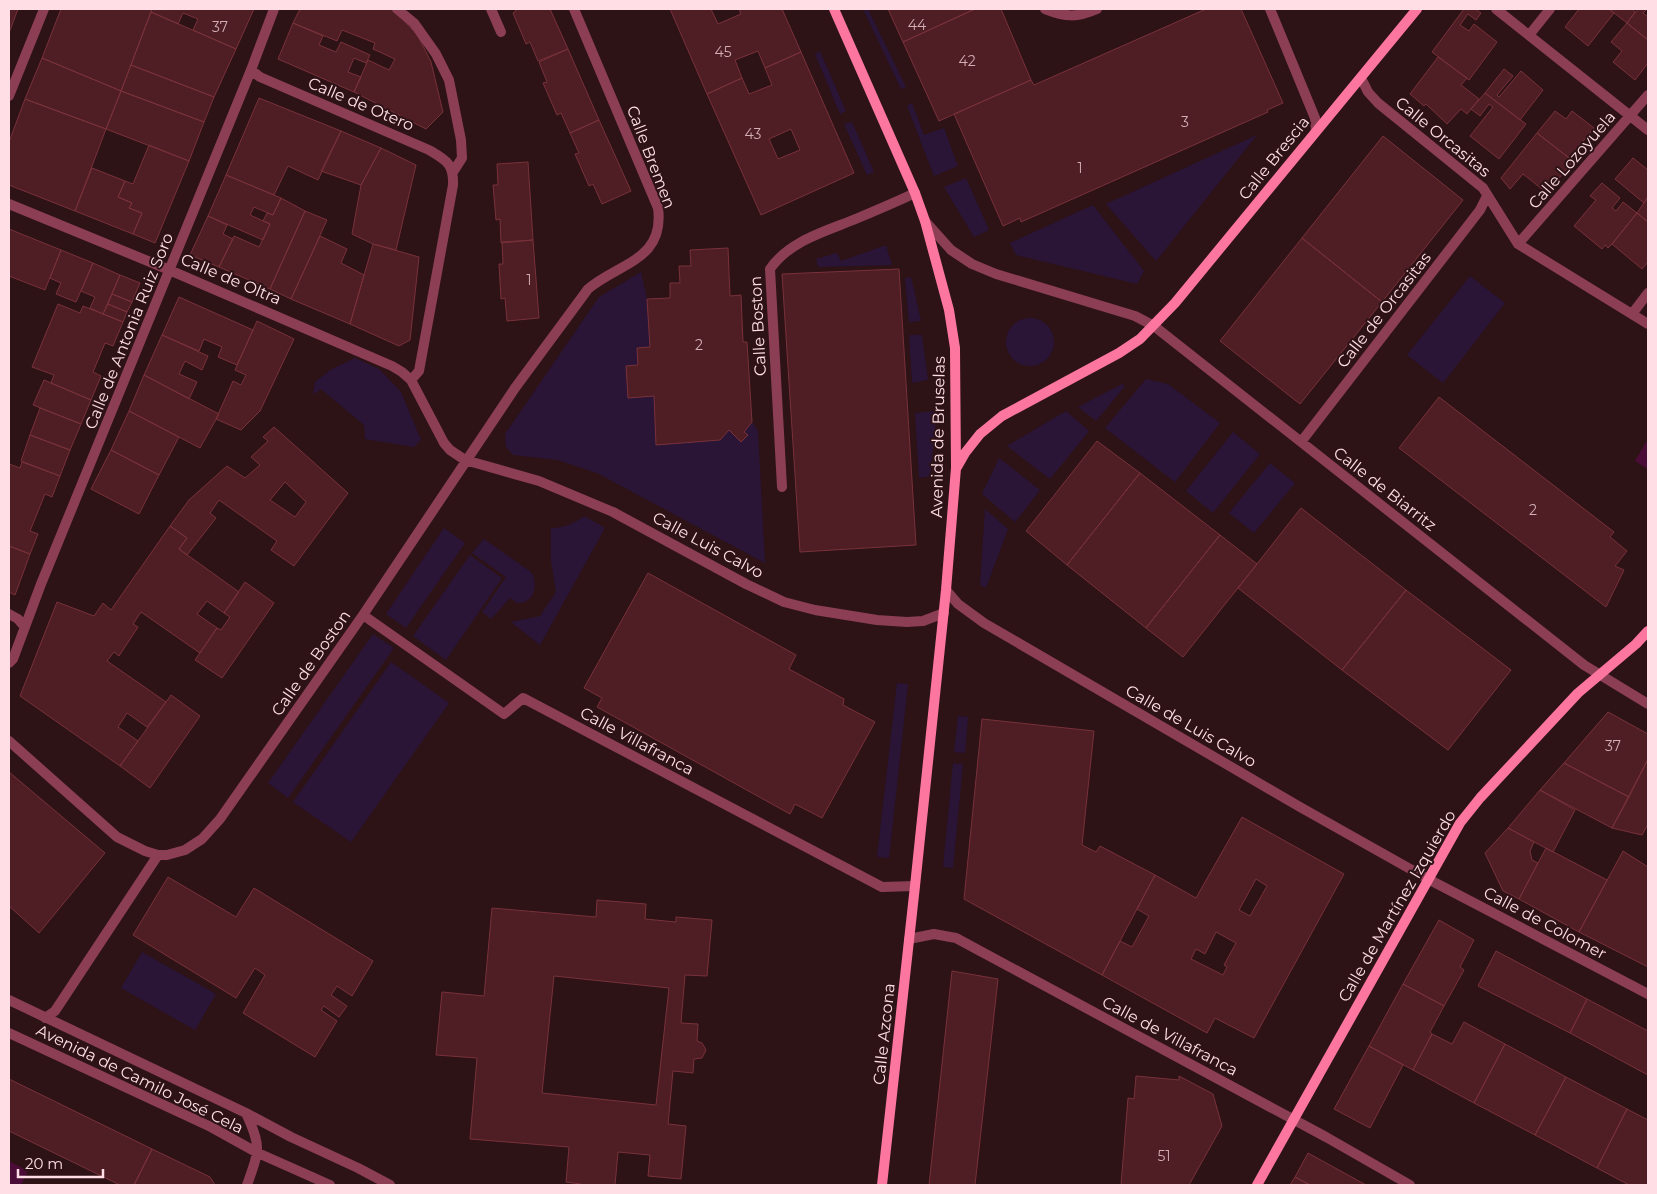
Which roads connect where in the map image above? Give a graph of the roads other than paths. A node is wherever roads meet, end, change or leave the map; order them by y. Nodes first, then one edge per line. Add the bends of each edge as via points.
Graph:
1 (44, 9) edge
2 (274, 9) edge
3 (397, 9) edge
4 (491, 9) edge
5 (574, 9) edge
6 (834, 9) edge
7 (1045, 9) edge
8 (1097, 9) edge
9 (1270, 9) edge
10 (1417, 9) edge
11 (1496, 9) edge
12 (1550, 9) edge
13 (502, 32) dead end
14 (1530, 34) junction
15 (251, 70) junction
16 (1361, 78) junction
17 (1648, 95) edge
18 (9, 96) edge
19 (1631, 116) junction
20 (1648, 130) edge
21 (1316, 131) junction
22 (453, 172) junction
23 (914, 193) junction
24 (1487, 196) junction
25 (9, 204) edge
26 (925, 221) junction
27 (1518, 244) junction
28 (170, 270) junction
29 (1648, 294) edge
30 (1632, 314) junction
31 (1648, 324) edge
32 (1154, 326) junction
33 (411, 380) junction
34 (1301, 442) junction
35 (465, 460) junction
36 (956, 468) junction
37 (782, 487) dead end
38 (946, 590) junction
39 (9, 614) edge
40 (944, 614) junction
41 (363, 615) junction
42 (24, 626) junction
43 (1648, 631) edge
44 (9, 663) edge
45 (1599, 674) junction
46 (1648, 704) edge
47 (9, 741) edge
48 (158, 855) junction
49 (1428, 879) junction
50 (915, 886) junction
51 (909, 939) junction
52 (1648, 994) edge
53 (9, 1000) edge
54 (45, 1018) junction
55 (9, 1033) edge
56 (246, 1113) junction
57 (1293, 1119) junction
58 (258, 1153) junction
59 (247, 1185) edge
60 (330, 1185) edge
61 (390, 1185) edge
62 (882, 1185) edge
63 (1257, 1185) edge
64 (1410, 1185) edge

1 - 18 street
2 - 15 street, Calle de Antonia Ruiz Soro
3 - 22 street via 414,24 436,54 449,80 462,158
4 - 13 street
5 - 35 street, Calle Bremen via 658,208 660,221 650,248 588,289
6 - 23 street, Avenida de Bruselas
7 - 8 street via 1059,15 1082,15
9 - 21 street via 1313,112
10 - 16 street, Calle Brescia
11 - 14 street
12 - 14 street
14 - 19 street
15 - 22 street, Calle de Otero via 260,77 429,150 443,158
15 - 28 street, Calle de Antonia Ruiz Soro
16 - 21 street, Calle Brescia
16 - 24 street, Calle Orcasitas via 1378,103 1483,188
17 - 19 street, Calle Lozoyuela
19 - 20 street
19 - 27 street, Calle Lozoyuela
21 - 32 street, Calle Brescia
22 - 33 street via 420,371
23 - 26 street, Avenida de Bruselas
23 - 37 street, Calle Boston via 797,244 777,258 770,269
24 - 27 street, Calle Orcasitas
24 - 34 street, Calle de Orcasitas via 1480,210
25 - 28 street, Calle de Oltra
26 - 32 street via 952,250 972,264 1135,316
26 - 36 street, Avenida de Bruselas via 956,348
27 - 30 street, Calle Orcasitas
28 - 33 street, Calle de Oltra via 357,349 392,366
28 - 42 street, Calle de Antonia Ruiz Soro
29 - 30 street
30 - 31 street, Calle Orcasitas
32 - 34 street, Calle de Biarritz
32 - 36 street, Calle Brescia via 1119,352 1002,416 980,434
33 - 35 street via 444,443
34 - 45 street, Calle de Biarritz via 1578,661
35 - 40 street, Calle Luis Calvo via 539,481 614,512 784,602 815,610 892,621 923,621
35 - 41 street, Calle de Boston
36 - 38 street, Avenida de Bruselas
38 - 40 street, Avenida de Bruselas
38 - 49 street, Calle de Luis Calvo via 958,604 984,623
39 - 42 street
40 - 50 street, Avenida de Bruselas
41 - 48 street, Calle de Boston via 220,819 202,839 185,850
41 - 50 street, Calle Villafranca via 504,714 523,698 882,887
42 - 44 street, Calle de Antonia Ruiz Soro
43 - 45 street, Calle de Martínez Izquierdo
45 - 46 street, Calle de Biarritz
45 - 49 street, Calle de Martínez Izquierdo via 1480,798 1460,823
47 - 48 street via 118,837
48 - 54 street via 55,1011
49 - 52 street, Calle de Colomer
49 - 57 street, Calle de Martínez Izquierdo
50 - 51 street, Calle Azcona
51 - 57 street, Calle de Villafranca via 934,934 956,938
51 - 62 street, Calle Azcona
53 - 54 street, Avenida de Camilo José Cela
54 - 56 street, Avenida de Camilo José Cela
55 - 58 street, Avenida de Camilo José Cela via 211,1127
56 - 58 street, Avenida de Camilo José Cela via 256,1133
56 - 61 street, Avenida de Camilo José Cela
57 - 63 street, Calle de Martínez Izquierdo
57 - 64 street, Calle de Villafranca
58 - 59 street
58 - 60 street, Avenida de Camilo José Cela

